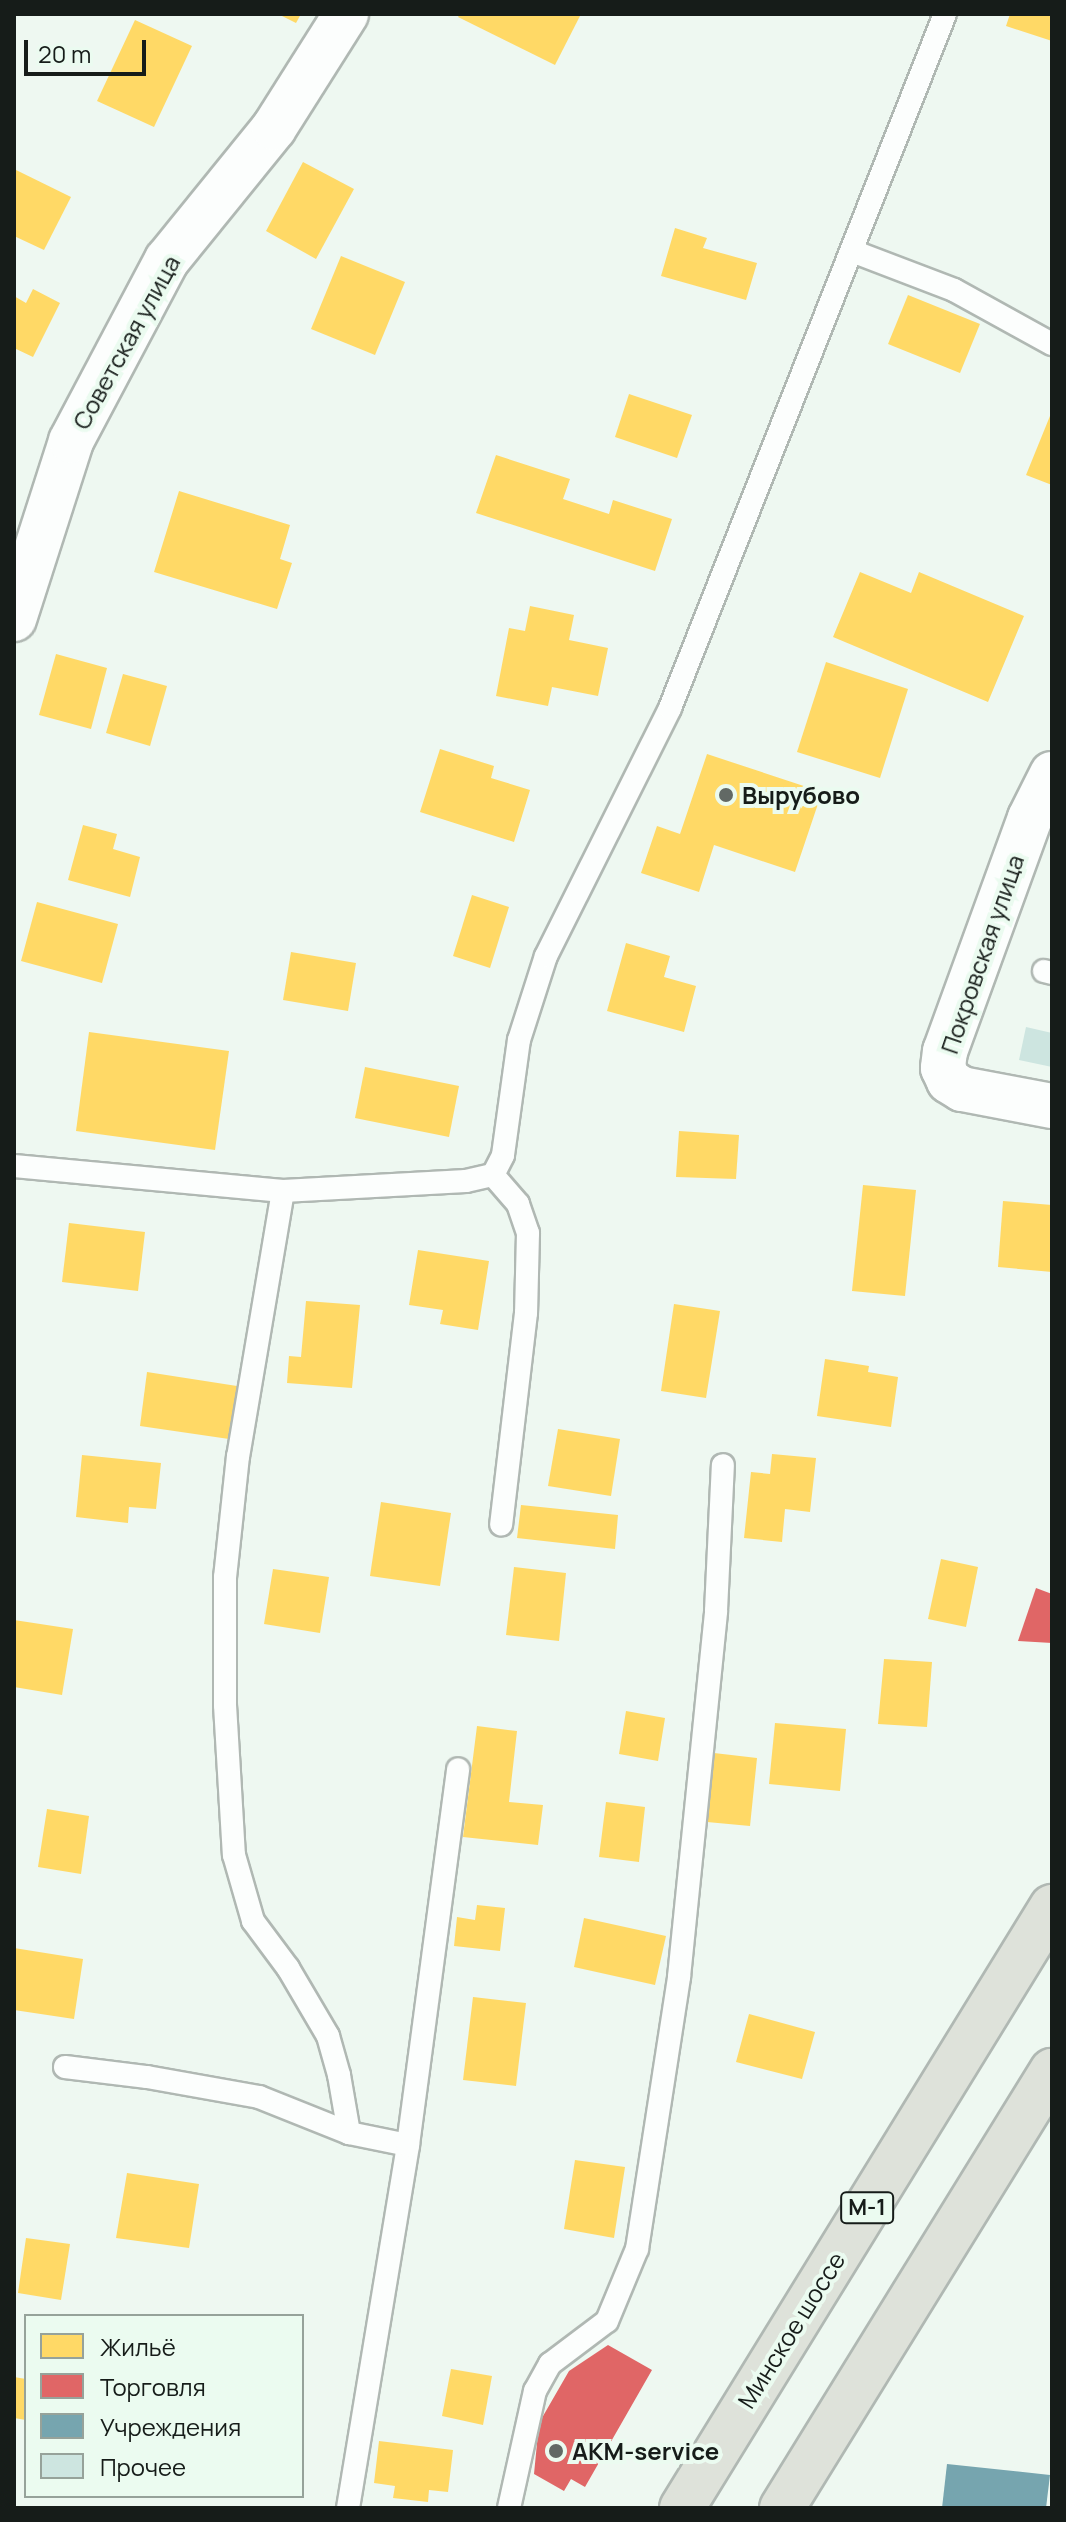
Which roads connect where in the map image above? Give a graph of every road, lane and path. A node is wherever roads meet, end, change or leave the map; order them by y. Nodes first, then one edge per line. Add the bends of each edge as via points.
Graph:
1 (346, 14) edge
2 (945, 14) edge
3 (852, 251) junction
4 (1052, 344) edge
5 (14, 619) edge
6 (1052, 774) edge
7 (1052, 1106) edge
8 (14, 1166) edge
9 (493, 1175) junction
10 (283, 1191) junction
11 (723, 1465) dead end
12 (501, 1525) dead end
13 (458, 1769) dead end
14 (1052, 1907) edge
15 (65, 2067) dead end
16 (1052, 2071) edge
17 (349, 2133) junction
18 (408, 2145) junction
19 (348, 2508) edge
20 (509, 2508) edge
21 (682, 2508) edge
22 (782, 2508) edge

1 - 5 street, Советская улица via 274,128 167,260 71,441
2 - 3 lane
3 - 4 lane via 954,290
3 - 9 lane via 670,708 546,956 519,1040 503,1155
6 - 7 street, Покровская улица via 1030,818 943,1068 949,1081 962,1089
8 - 10 lane
9 - 10 lane
9 - 12 lane via 518,1204 528,1233 526,1313
10 - 17 lane via 238,1456 225,1577 225,1705 234,1855 253,1921 328,2036
11 - 20 lane via 716,1611 679,1977 637,2249 607,2321 550,2364 535,2391
13 - 18 lane
14 - 21 highway, Минское шоссе / М-1
15 - 17 lane via 259,2097
16 - 22 highway
17 - 18 lane
18 - 19 lane

